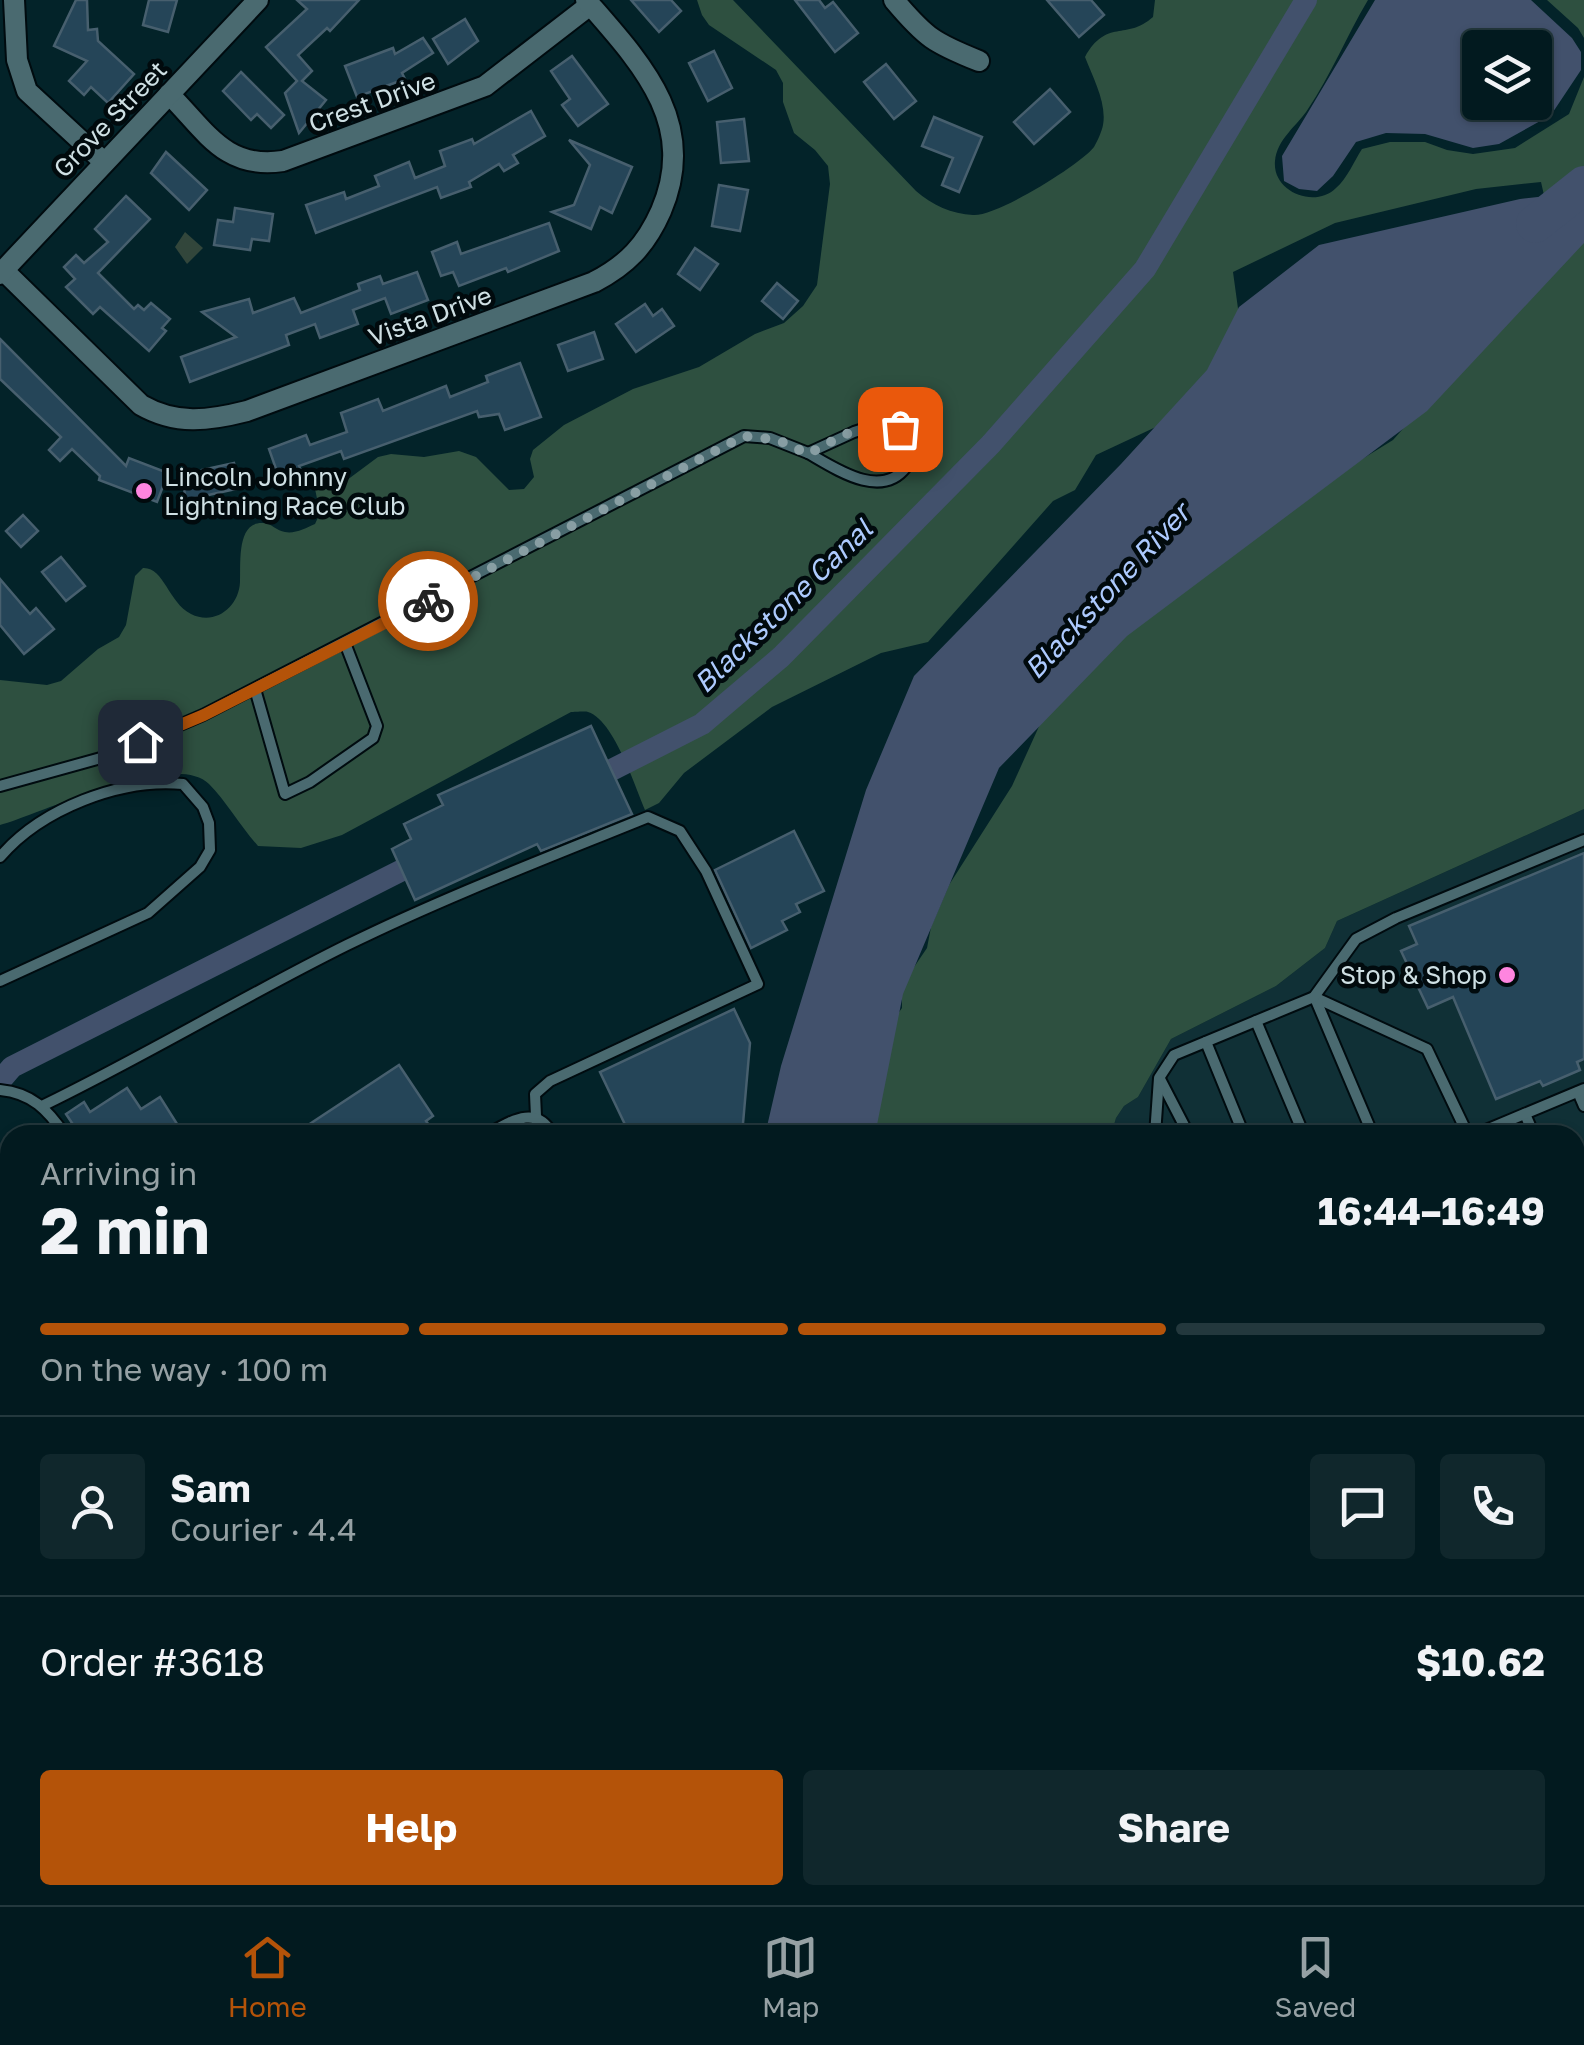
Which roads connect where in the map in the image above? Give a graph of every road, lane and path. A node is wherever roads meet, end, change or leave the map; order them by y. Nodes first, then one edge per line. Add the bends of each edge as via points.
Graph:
1 (14, 0) edge
2 (894, 0) edge
3 (251, 3) edge
4 (588, 3) edge
5 (979, 62) dead end
6 (169, 94) junction
7 (104, 162) junction
8 (2, 272) edge
9 (808, 454) junction
10 (345, 643) junction
11 (255, 689) junction
12 (0, 786) edge
13 (1584, 840) edge
14 (0, 857) edge
15 (0, 981) edge
16 (1314, 997) junction
17 (1256, 1021) junction
18 (1206, 1042) junction
19 (1159, 1078) junction
20 (6, 1090) edge
21 (1581, 1090) edge
22 (44, 1105) junction
23 (1584, 1106) edge
24 (1525, 1114) junction
25 (536, 1116) junction
26 (59, 1125) edge
27 (505, 1125) edge
28 (547, 1125) edge
29 (1156, 1125) edge
30 (1184, 1125) edge
31 (1240, 1125) edge
32 (1300, 1125) edge
33 (1370, 1125) edge
34 (1466, 1125) edge
35 (1497, 1125) edge
36 (1530, 1125) edge

1 - 7 street via 17,60 27,91
2 - 5 street via 940,47
3 - 6 street, Grove Street
4 - 6 street, Crest Drive via 485,86 283,161 236,158
4 - 8 street, Vista Drive via 657,90 674,161 665,201 642,246 594,282 247,410 200,420 161,416 141,404
6 - 7 street, Grove Street
7 - 8 street, Grove Street
9 - 9 lane via 854,477 885,482 902,472 909,452 900,429 888,424
9 - 10 lane via 778,440 744,436
10 - 11 lane
10 - 11 lane via 376,726 373,738 284,794
11 - 12 lane via 108,756
13 - 16 lane via 1356,939
14 - 15 lane via 16,838 70,806 144,784 183,784 210,823 210,850 200,867 148,913
16 - 17 lane
16 - 33 lane
16 - 34 lane via 1427,1050
17 - 18 lane
17 - 32 lane
18 - 19 lane via 1174,1056
18 - 31 lane
19 - 29 lane
19 - 30 lane
20 - 22 lane
21 - 23 lane
21 - 24 lane
22 - 25 lane via 438,902 648,817 680,831 758,984 550,1081 535,1094
22 - 26 lane
24 - 35 lane
24 - 36 lane
25 - 27 lane
25 - 28 lane

